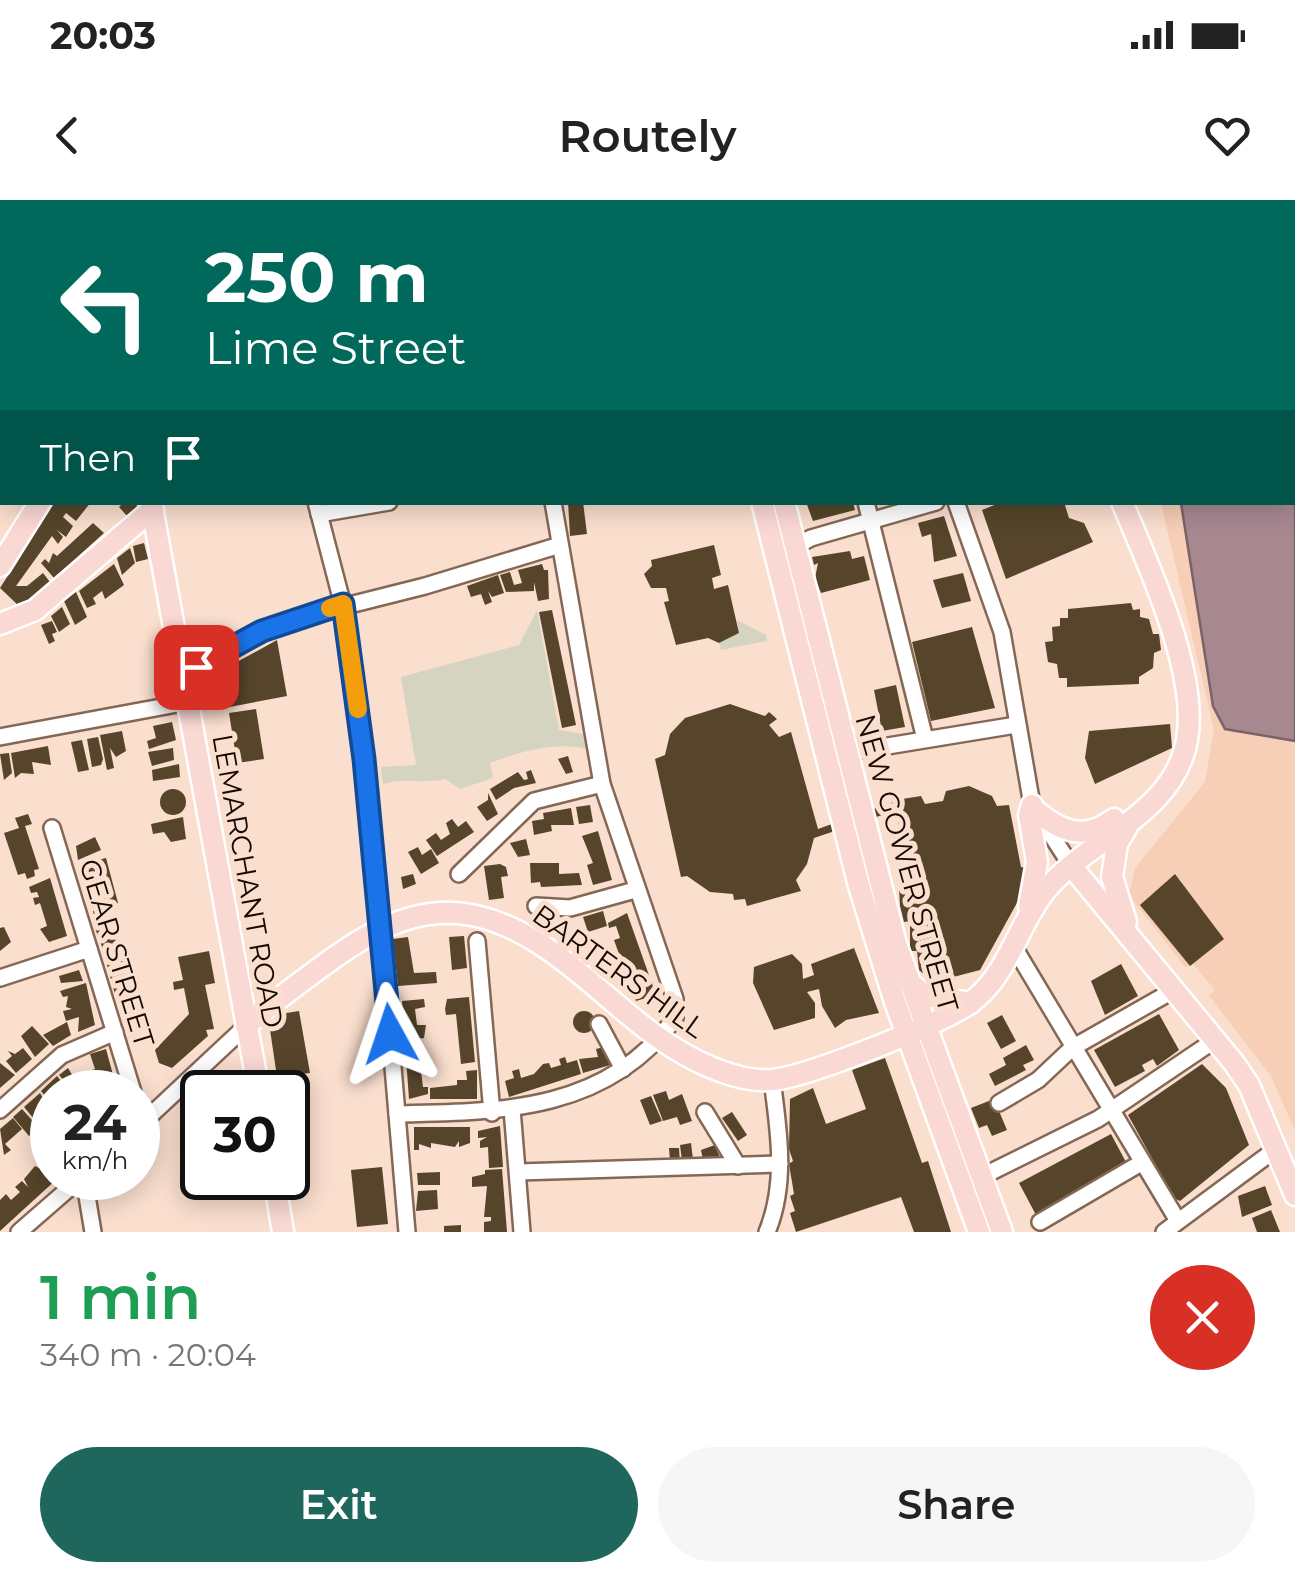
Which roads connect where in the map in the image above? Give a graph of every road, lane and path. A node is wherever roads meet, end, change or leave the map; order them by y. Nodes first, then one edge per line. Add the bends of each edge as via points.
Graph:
1 (38, 505) edge
2 (155, 505) edge
3 (354, 505) edge
4 (553, 505) edge
5 (763, 505) edge
6 (785, 505) edge
7 (867, 505) edge
8 (926, 505) edge
9 (957, 505) edge
10 (1123, 505) edge
11 (318, 508) edge
12 (871, 522) junction
13 (560, 545) junction
14 (796, 546) junction
15 (776, 556) junction
16 (0, 566) edge
17 (343, 604) junction
18 (0, 624) edge
19 (184, 674) junction
20 (188, 702) junction
21 (1016, 725) junction
22 (0, 737) edge
23 (925, 739) junction
24 (836, 750) junction
25 (602, 784) junction
26 (1158, 795) junction
27 (1033, 808) junction
28 (1128, 823) junction
29 (52, 828) dead end
30 (1072, 867) junction
31 (460, 874) dead end
32 (635, 890) junction
33 (536, 906) dead end
34 (1031, 913) junction
35 (381, 926) junction
36 (1126, 929) junction
37 (478, 940) dead end
38 (1014, 948) junction
39 (89, 949) junction
40 (0, 978) edge
41 (910, 983) junction
42 (1174, 990) junction
43 (970, 1003) junction
44 (599, 1024) dead end
45 (246, 1026) junction
46 (915, 1029) junction
47 (115, 1032) junction
48 (659, 1039) junction
49 (1215, 1040) junction
50 (1072, 1048) junction
51 (623, 1069) junction
52 (126, 1070) edge
53 (255, 1070) edge
54 (772, 1080) junction
55 (160, 1101) edge
56 (1000, 1103) dead end
57 (512, 1109) junction
58 (0, 1110) edge
59 (1110, 1110) junction
60 (706, 1112) dead end
61 (492, 1113) junction
62 (397, 1114) junction
63 (1276, 1149) junction
64 (780, 1164) junction
65 (1142, 1164) junction
66 (738, 1166) junction
67 (518, 1172) junction
68 (981, 1177) junction
69 (1295, 1194) edge
70 (56, 1200) edge
71 (86, 1200) edge
72 (278, 1200) edge
73 (1040, 1222) dead end
74 (1171, 1227) edge
75 (19, 1232) edge
76 (93, 1232) edge
77 (283, 1232) edge
78 (408, 1232) edge
79 (522, 1232) edge
80 (767, 1232) edge
81 (979, 1232) edge
82 (1002, 1232) edge

1 - 16 main road
2 - 18 main road via 35,610
2 - 19 main road, LEMARCHANT ROAD
3 - 11 street
4 - 13 street
5 - 15 main road, NEW GOWER STREET
6 - 14 main road, NEW GOWER STREET
7 - 12 street
8 - 12 street
9 - 21 street via 1002,632
10 - 26 main road via 1169,621 1187,707 1184,752
11 - 17 street
12 - 14 street
12 - 23 street
13 - 17 street
13 - 25 street
14 - 15 street
14 - 24 main road, NEW GOWER STREET
15 - 24 main road, NEW GOWER STREET
17 - 19 street via 274,626
17 - 35 street
19 - 20 main road, LEMARCHANT ROAD
20 - 22 street
20 - 45 main road, LEMARCHANT ROAD
21 - 23 street
21 - 27 street
23 - 24 street
24 - 41 main road, NEW GOWER STREET
24 - 46 main road, NEW GOWER STREET via 859,886
25 - 31 street via 534,802
25 - 32 street
26 - 27 main road via 1140,799 1089,833 1065,830
26 - 28 main road
27 - 30 street
27 - 34 main road via 1037,862
28 - 30 main road
28 - 36 main road via 1112,878
29 - 39 street, GEAR STREET
30 - 34 main road
30 - 36 main road
32 - 33 street via 570,908
32 - 48 street via 675,999 675,1018
34 - 38 main road
35 - 45 main road, BARTERS HILL
35 - 48 main road, BARTERS HILL via 442,912 507,925 544,946
35 - 62 street
36 - 42 main road
37 - 61 street
38 - 43 main road
38 - 50 street
39 - 40 street
39 - 47 street, GEAR STREET
41 - 43 main road via 926,996
41 - 46 main road, NEW GOWER STREET
42 - 49 main road
42 - 50 street
43 - 46 main road
44 - 51 street
45 - 53 main road, LEMARCHANT ROAD
45 - 55 street
46 - 54 main road
46 - 68 main road, NEW GOWER STREET
46 - 81 main road, NEW GOWER STREET
47 - 52 street, GEAR STREET
47 - 58 street via 62,1055
48 - 51 street
48 - 54 main road, BARTERS HILL via 710,1067
49 - 59 street
49 - 63 main road via 1248,1086
50 - 56 street
50 - 59 street
51 - 57 street via 588,1088
54 - 64 street
57 - 61 street
57 - 67 street
59 - 65 street
59 - 68 street
60 - 66 street
61 - 62 street
62 - 78 street
63 - 69 main road
63 - 74 street
64 - 66 street
64 - 80 street
65 - 73 street
65 - 74 street
66 - 67 street
67 - 79 street
68 - 82 main road, NEW GOWER STREET
70 - 75 street
71 - 76 street
72 - 77 main road

